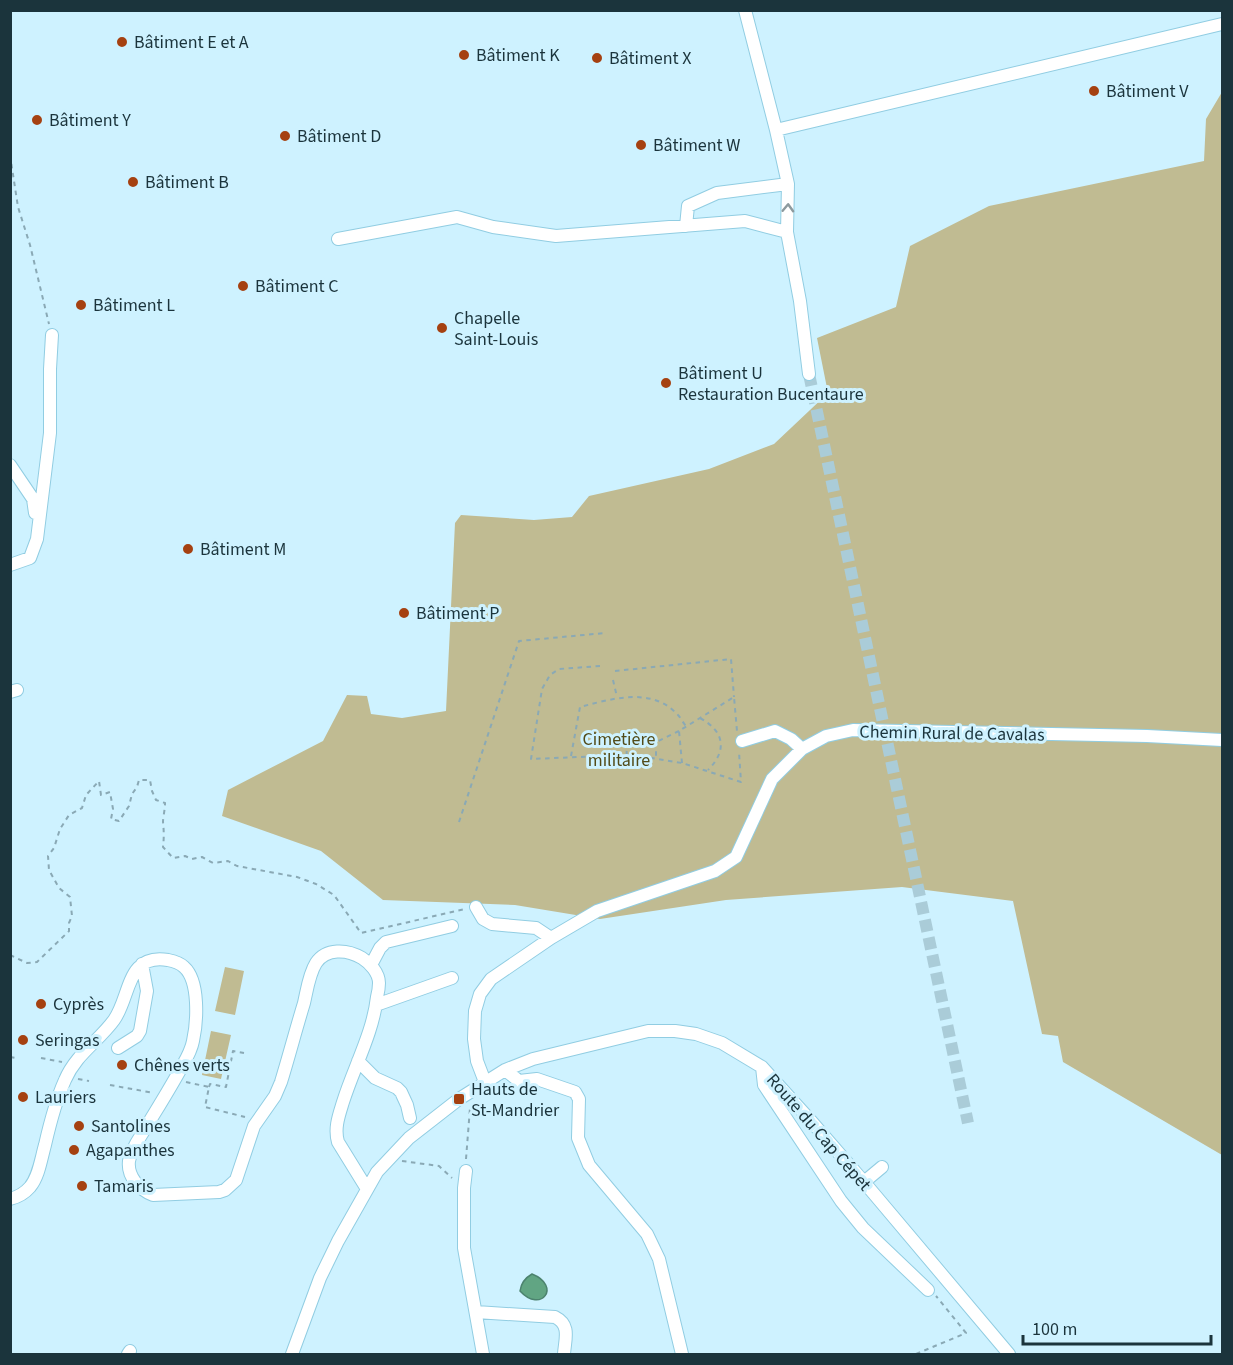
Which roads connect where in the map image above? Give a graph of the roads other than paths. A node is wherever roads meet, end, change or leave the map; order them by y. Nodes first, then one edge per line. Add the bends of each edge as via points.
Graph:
1 (745, 10) edge
2 (1222, 24) edge
3 (776, 130) junction
4 (788, 184) junction
5 (686, 226) junction
6 (787, 232) junction
7 (338, 239) dead end
8 (52, 335) road end
9 (809, 374) tunnel mouth
10 (10, 465) edge
11 (37, 538) junction
12 (10, 565) edge
13 (1222, 740) edge
14 (739, 741) road end
15 (802, 749) junction
16 (476, 907) road end
17 (452, 926) dead end
18 (551, 938) junction
19 (142, 964) junction
20 (370, 965) junction
21 (452, 978) dead end
22 (376, 1005) junction
23 (118, 1048) dead end
24 (358, 1060) junction
25 (762, 1067) junction
26 (505, 1070) junction
27 (485, 1082) junction
28 (410, 1118) dead end
29 (882, 1167) dead end
30 (466, 1171) road end
31 (864, 1182) junction
32 (367, 1189) junction
33 (10, 1199) edge
34 (928, 1290) road end
35 (476, 1312) junction
36 (292, 1354) edge
37 (483, 1354) edge
38 (564, 1354) edge
39 (682, 1354) edge
40 (1009, 1354) edge

1 - 3 street
2 - 3 street
3 - 4 street
4 - 5 street via 717,193 688,206
6 -> 4 street
5 - 6 street via 745,221
5 - 7 street via 556,236 493,227 457,217
6 - 9 street
8 - 11 street via 50,433
10 - 11 street via 33,499
11 - 12 street via 30,558
13 - 15 street, Chemin Rural de Cavalas via 854,730 826,736
14 - 15 street via 775,731
15 - 18 street, Chemin Rural de Cavalas via 772,779 736,856 715,871 597,911
16 - 18 street via 483,919 492,924 536,928
17 - 20 street via 386,942
18 - 27 street, Chemin Rural de Cavalas via 491,979 480,994 474,1039
19 - 20 street via 157,959 185,967 192,980 196,1008 188,1055 130,1155 130,1173 138,1185 160,1196 219,1192 236,1180 251,1135 281,1082 317,963 330,952 338,951 358,955
19 - 23 street via 147,991 140,1031
19 - 33 street via 133,974 113,1021 65,1079 30,1187
20 - 22 street via 379,983
21 - 22 street
22 - 24 street
24 - 28 street via 375,1078 401,1092
24 - 32 street via 336,1134
25 - 26 street, Route du Cap Cépet via 722,1043 675,1030 648,1031 533,1059
25 - 31 street, Route du Cap Cépet
25 - 34 street via 764,1085 841,1201 863,1228
26 - 27 street, Route du Cap Cépet
26 - 39 street via 519,1081 537,1079 575,1092 579,1099 578,1138 589,1165 647,1234 659,1259
27 - 32 street, Route du Cap Cépet via 409,1138 377,1172
29 - 31 street
30 - 35 street via 464,1248
31 - 40 street, Route du Cap Cépet
32 - 36 street, Route du Cap Cépet via 320,1278
35 - 37 street
35 - 38 street via 555,1317 566,1326

